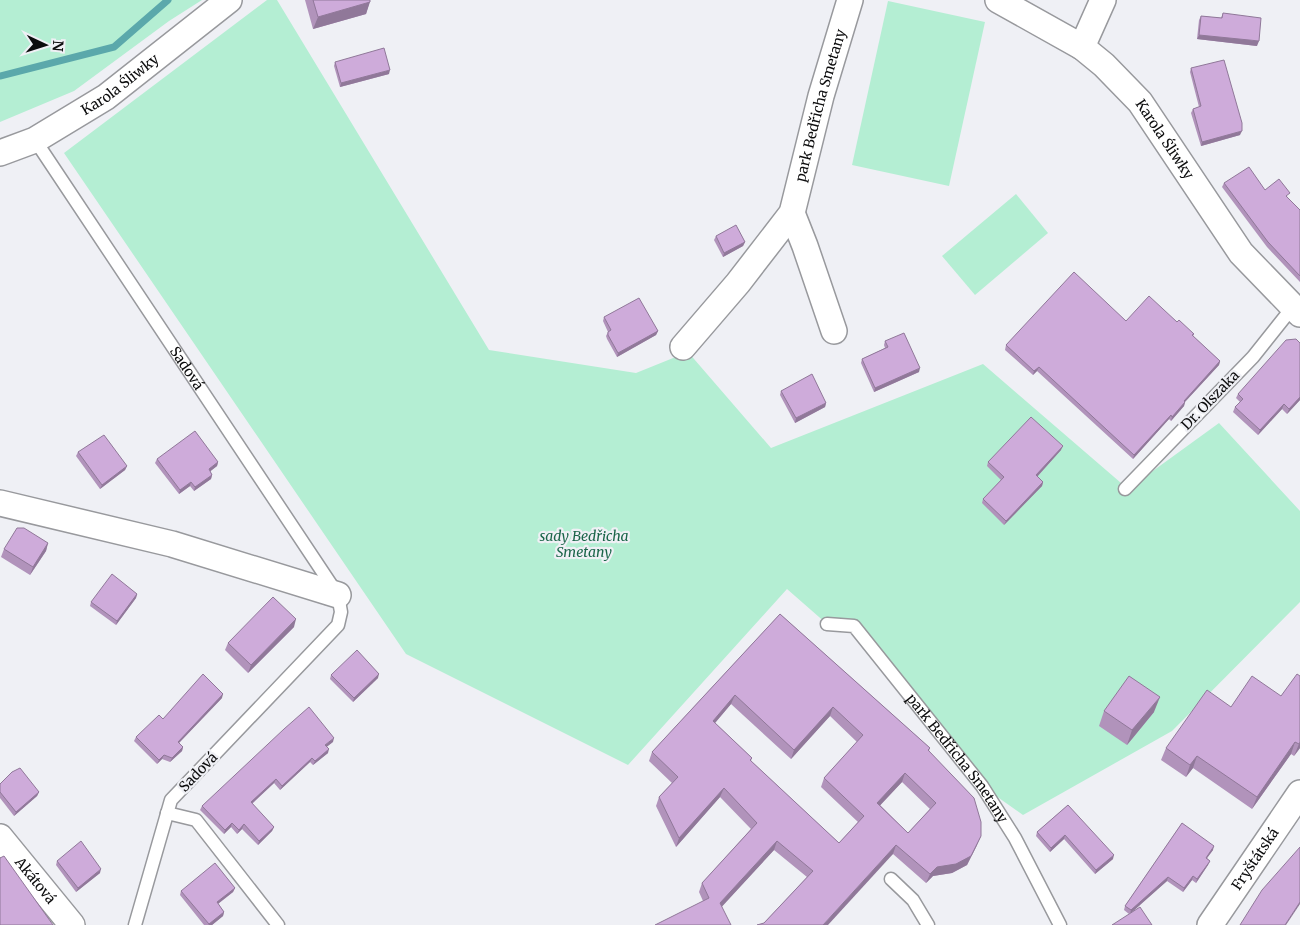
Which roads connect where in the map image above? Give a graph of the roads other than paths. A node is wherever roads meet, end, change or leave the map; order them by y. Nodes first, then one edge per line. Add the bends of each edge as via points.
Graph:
1 (229, 0) edge
2 (850, 0) edge
3 (998, 0) edge
4 (1103, 0) edge
5 (1082, 47) junction
6 (35, 140) junction
7 (0, 153) edge
8 (792, 213) junction
9 (1296, 311) edge
10 (834, 331) dead end
11 (682, 347) dead end
12 (1124, 489) dead end
13 (0, 503) edge
14 (338, 595) junction
15 (826, 624) dead end
16 (1300, 793) edge
17 (167, 813) junction
18 (0, 837) edge
19 (891, 879) dead end
20 (72, 925) edge
21 (135, 925) edge
22 (278, 925) edge
23 (928, 925) edge
24 (1060, 925) edge
25 (1210, 925) edge

1 - 6 street, Karola Śliwky via 106,97
2 - 8 street, park Bedřicha Smetany
3 - 5 street, Karola Śliwky
4 - 5 street
5 - 9 street, Karola Śliwky via 1104,64 1140,102 1241,253
6 - 7 street, Karola Śliwky
6 - 14 lane, Sadová
8 - 10 street
8 - 11 street, park Bedřicha Smetany via 738,283
9 - 12 lane, Dr. Olszaka
13 - 14 street via 172,544
14 - 17 lane, Sadová via 341,612 338,625 171,800
15 - 24 lane, park Bedřicha Smetany via 854,626 982,786 1015,838
16 - 25 street, Fryštátská
17 - 21 lane, Sadová
17 - 22 lane via 196,820
18 - 20 street, Akátová
19 - 23 lane via 913,900

